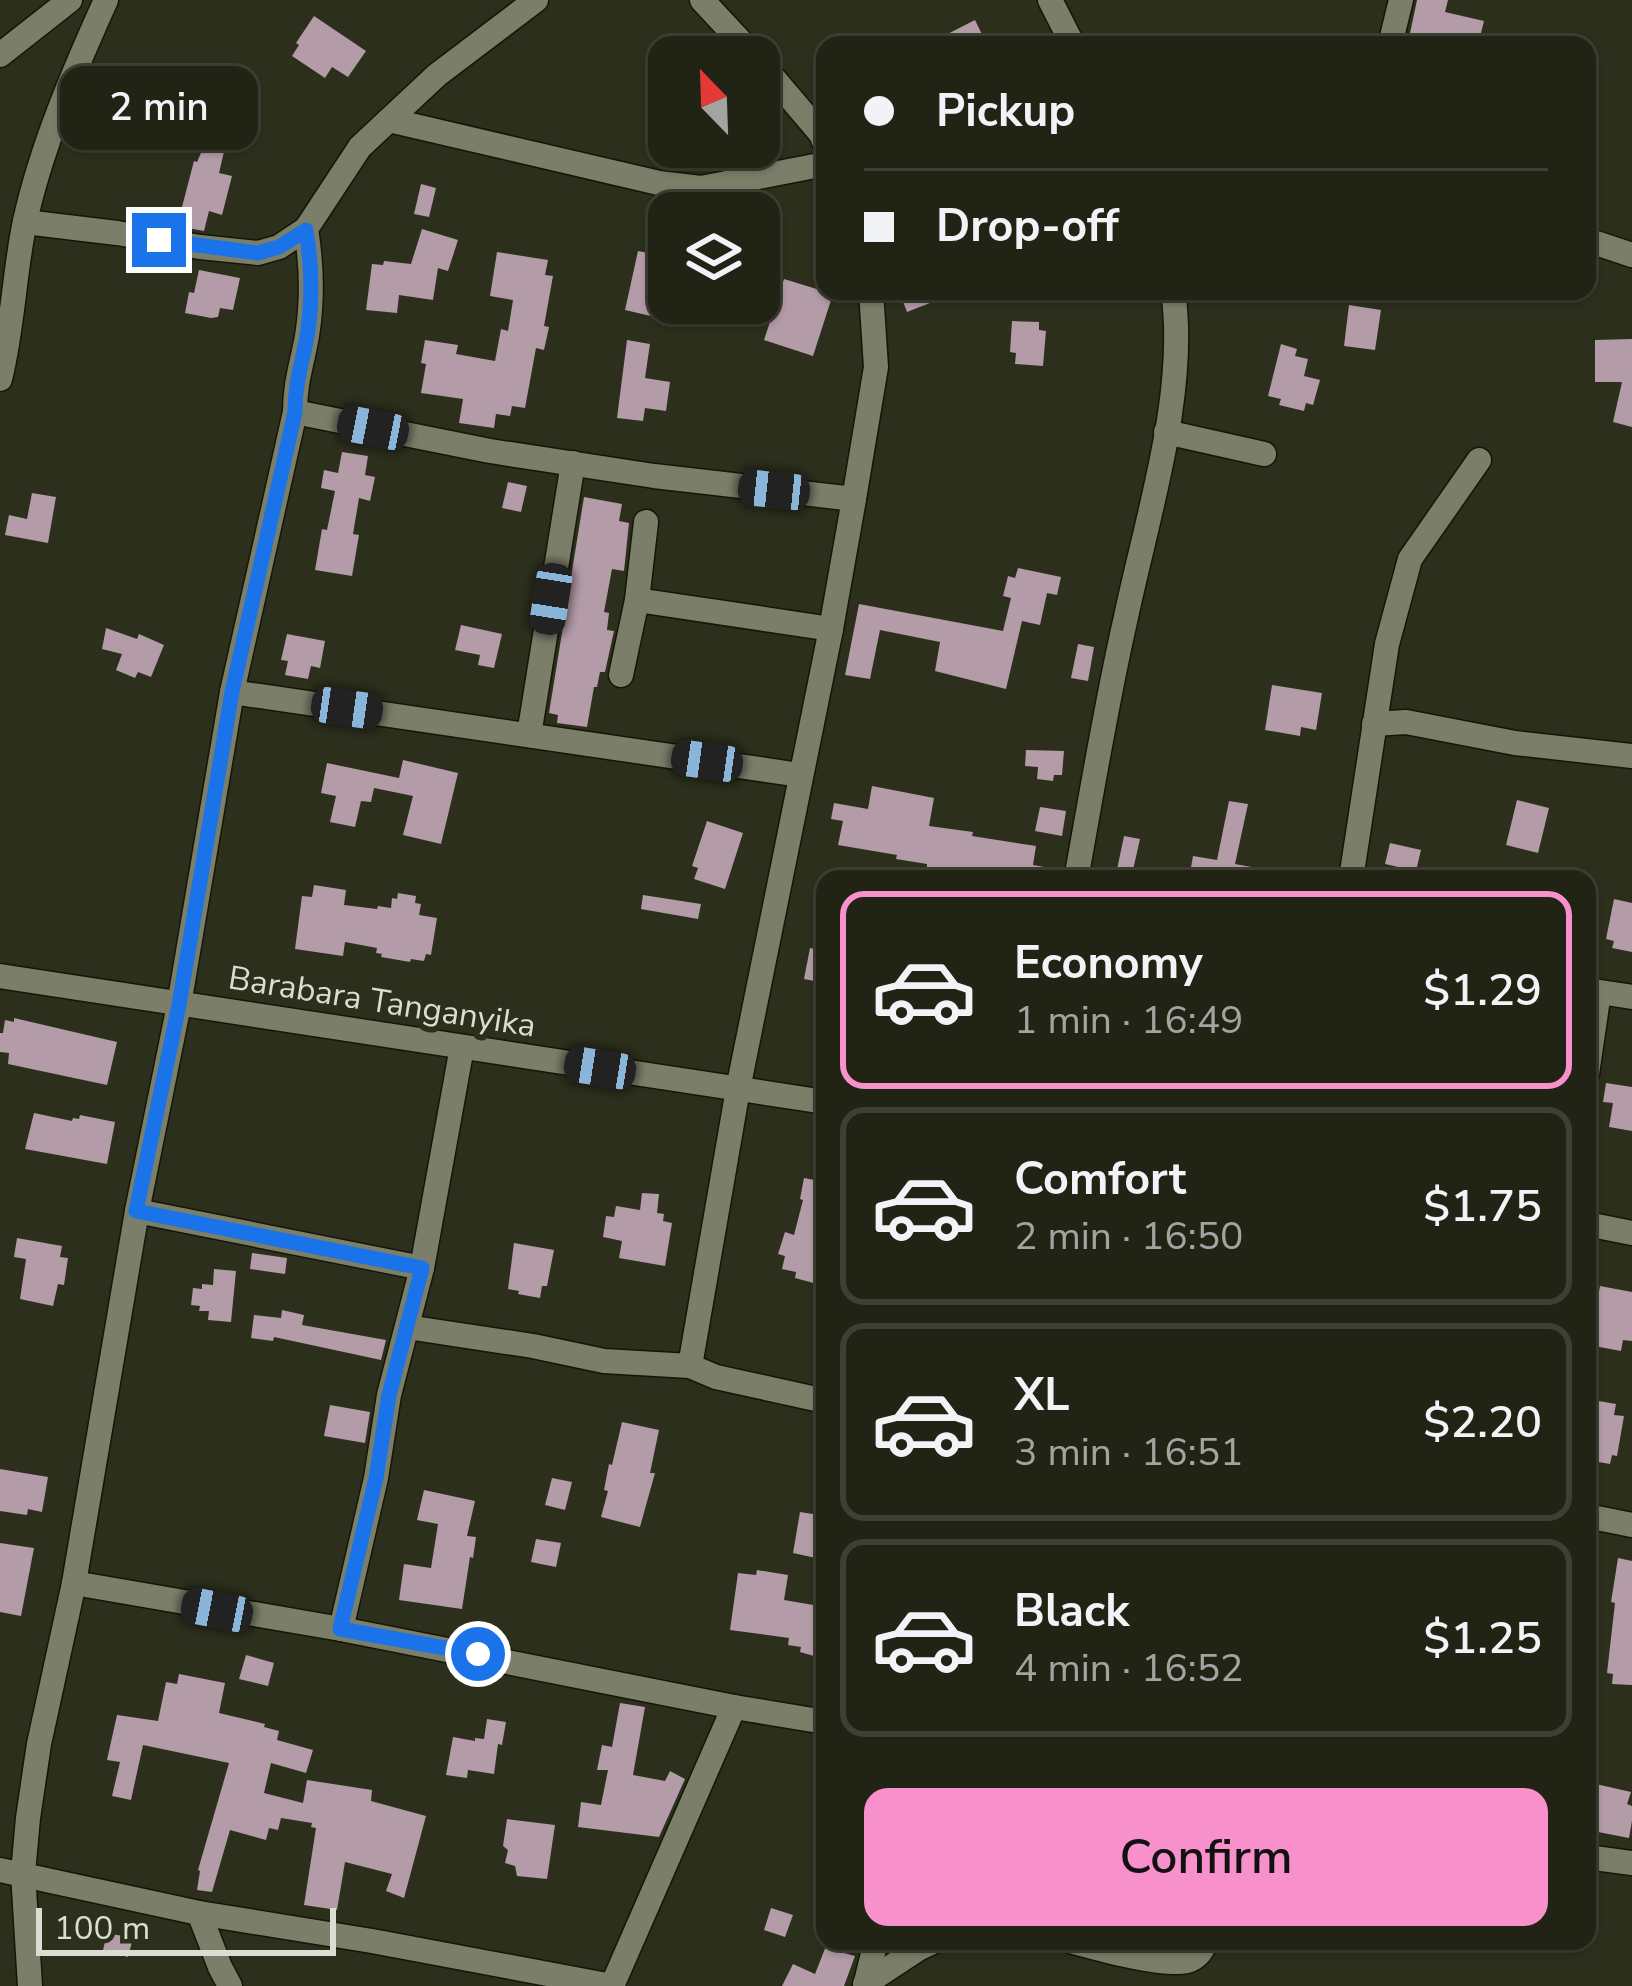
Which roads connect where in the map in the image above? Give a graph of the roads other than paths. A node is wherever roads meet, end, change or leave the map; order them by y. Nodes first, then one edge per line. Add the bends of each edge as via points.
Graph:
1 (70, 0) edge
2 (106, 0) edge
3 (536, 0) edge
4 (702, 0) edge
5 (1050, 0) edge
6 (1401, 0) edge
7 (736, 36) edge
8 (1068, 36) edge
9 (1392, 36) edge
10 (0, 55) edge
11 (780, 86) edge
12 (389, 120) junction
13 (816, 128) edge
14 (816, 166) edge
15 (25, 222) junction
16 (306, 230) junction
17 (1596, 243) edge
18 (1632, 255) edge
19 (872, 300) edge
20 (1174, 300) edge
21 (0, 379) edge
22 (295, 412) junction
23 (1166, 432) junction
24 (1264, 454) dead end
25 (1479, 460) dead end
26 (573, 463) junction
27 (854, 499) junction
28 (646, 522) dead end
29 (637, 600) junction
30 (831, 628) junction
31 (621, 675) dead end
32 (232, 692) junction
33 (1374, 724) junction
34 (529, 735) junction
35 (1632, 756) edge
36 (800, 775) junction
37 (1078, 870) edge
38 (1352, 870) edge
39 (0, 976) edge
40 (1596, 991) edge
41 (1632, 997) edge
42 (179, 1005) junction
43 (462, 1047) junction
44 (738, 1089) junction
45 (816, 1101) edge
46 (136, 1211) junction
47 (1596, 1226) edge
48 (1632, 1232) edge
49 (422, 1268) junction
50 (407, 1327) junction
51 (690, 1366) junction
52 (816, 1399) edge
53 (1596, 1518) edge
54 (1632, 1525) edge
55 (74, 1583) junction
56 (340, 1629) junction
57 (734, 1707) junction
58 (816, 1721) edge
59 (1596, 1858) edge
60 (1632, 1863) edge
61 (11, 1872) edge
62 (200, 1913) junction
63 (874, 1950) edge
64 (917, 1950) edge
65 (1111, 1950) edge
66 (1203, 1950) edge
67 (865, 1985) edge
68 (30, 1986) edge
69 (230, 1986) edge

1 - 10 street
2 - 15 street
3 - 12 street
4 - 7 street
5 - 8 street
6 - 9 street
11 - 13 street
12 - 14 street via 701,188
12 - 16 street via 360,147
15 - 16 street via 258,253
15 - 21 street
16 - 22 street via 313,273
17 - 18 street
19 - 27 street via 876,368
20 - 23 street
22 - 26 street
22 - 32 street
23 - 24 street
23 - 37 street
25 - 33 street via 1410,559
26 - 27 street
26 - 34 street
27 - 30 street
28 - 29 street
29 - 30 street
29 - 31 street
30 - 36 street
32 - 34 street
32 - 42 street
33 - 35 street
33 - 38 street
34 - 36 street
36 - 44 street
39 - 42 street, Barabara Tanganyika
40 - 41 street
42 - 43 street, Barabara Tanganyika
42 - 46 street
43 - 44 street, Barabara Tanganyika
43 - 49 street
44 - 45 street, Barabara Tanganyika
44 - 51 street
46 - 49 street
46 - 55 street
47 - 48 street
49 - 50 street
50 - 51 street via 604,1361
50 - 56 street
51 - 52 street
53 - 54 street
55 - 56 street
55 - 61 street
56 - 57 street
57 - 58 street
57 - 62 street via 612,1986
59 - 60 street
61 - 62 street
61 - 68 street
62 - 69 street
63 - 67 street
64 - 67 street
65 - 66 street via 1184,1962

